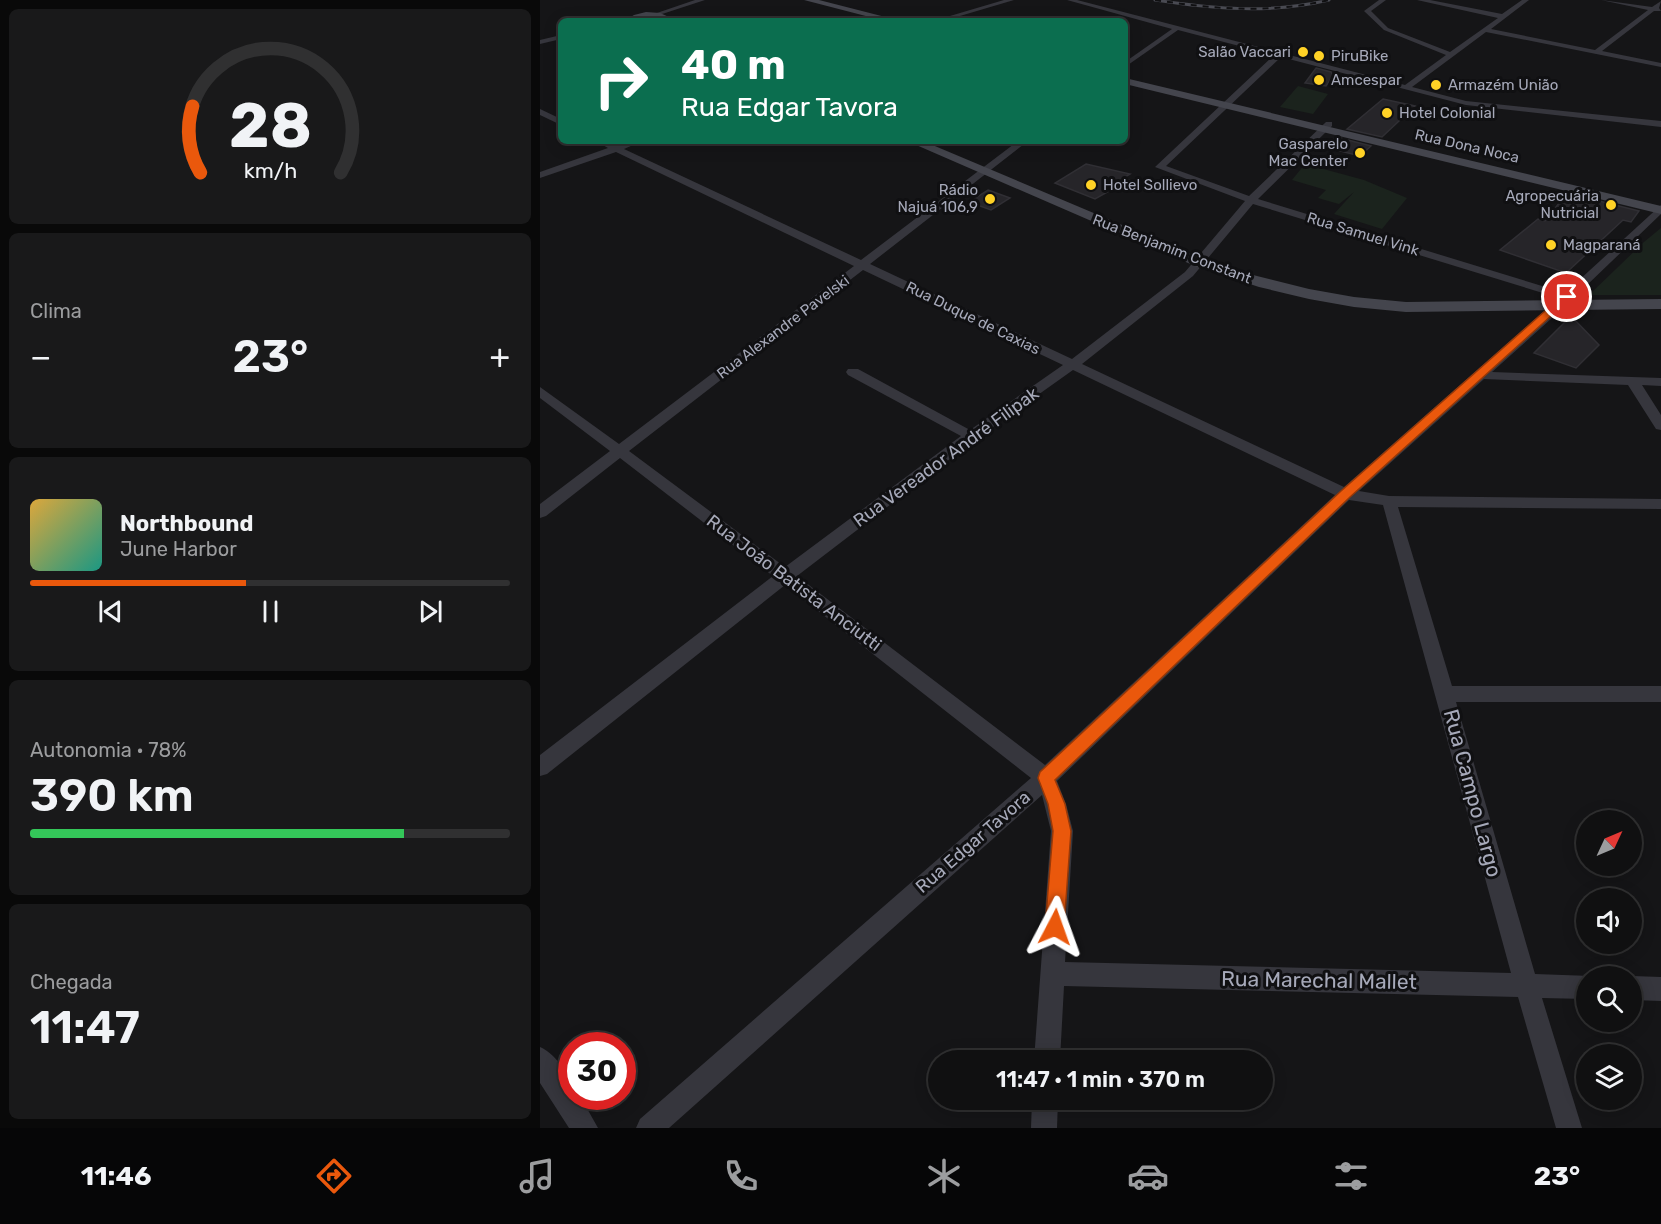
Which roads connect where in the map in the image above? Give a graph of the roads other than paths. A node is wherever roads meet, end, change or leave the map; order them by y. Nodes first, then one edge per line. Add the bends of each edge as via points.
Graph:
1 (702, 0) edge
2 (808, 0) edge
3 (1011, 0) edge
4 (1070, 0) edge
5 (1383, 0) edge
6 (1419, 0) edge
7 (1526, 0) edge
8 (1604, 0) edge
9 (1661, 3) edge
10 (1657, 9) edge
11 (655, 17) edge
12 (1505, 17) junction
13 (883, 18) edge
14 (947, 18) edge
15 (1177, 28) junction
16 (1486, 30) junction
17 (558, 38) edge
18 (540, 42) edge
19 (1596, 52) junction
20 (1279, 55) junction
21 (1452, 55) junction
22 (1128, 63) edge
23 (1661, 65) edge
24 (1128, 76) edge
25 (1128, 82) edge
26 (1405, 88) junction
27 (1227, 102) junction
28 (540, 112) edge
29 (558, 121) edge
30 (1661, 124) edge
31 (1327, 126) junction
32 (606, 144) edge
33 (630, 144) edge
34 (920, 144) edge
35 (1020, 144) edge
36 (616, 149) junction
37 (984, 172) junction
38 (540, 175) edge
39 (1251, 200) junction
40 (1661, 207) edge
41 (1200, 263) junction
42 (863, 265) junction
43 (1562, 301) junction
44 (1661, 304) edge
45 (1072, 365) junction
46 (853, 372) dead end
47 (1478, 375) junction
48 (1633, 382) junction
49 (1661, 382) edge
50 (540, 390) edge
51 (1661, 426) edge
52 (971, 436) junction
53 (620, 451) junction
54 (1346, 494) junction
55 (1389, 501) junction
56 (1661, 504) edge
57 (540, 512) edge
58 (785, 576) junction
59 (1446, 694) junction
60 (1661, 694) edge
61 (540, 766) edge
62 (1046, 778) junction
63 (1051, 974) junction
64 (1525, 985) junction
65 (1576, 987) edge
66 (1642, 988) edge
67 (1661, 989) edge
68 (1047, 1050) edge
69 (540, 1060) edge
70 (1045, 1110) edge
71 (585, 1128) edge
72 (649, 1128) edge
73 (1044, 1128) edge
74 (1569, 1128) edge

1 - 11 street
2 - 13 street
3 - 14 street
4 - 15 street
5 - 21 street via 1367,11 1380,25
6 - 12 street
7 - 12 street
8 - 10 street
9 - 10 street
10 - 19 street
12 - 16 street
15 - 20 street
15 - 22 street
16 - 19 street
16 - 21 street
17 - 18 street
19 - 23 street
20 - 26 street
20 - 27 street
21 - 26 street
24 - 27 street, Rua Dona Noca
25 - 27 street, Rua Dona Noca
26 - 30 street via 1486,107
27 - 31 street, Rua Dona Noca
27 - 39 street, Rua Samuel Vink via 1160,167
28 - 29 street
31 - 39 street, Rua Vereador André Filipak
31 - 40 street, Rua Dona Noca
32 - 36 street, Rua Duque de Caxias
33 - 36 street
34 - 37 street, Rua Benjamim Constant
35 - 37 street, Rua Alexandre Pavelski
36 - 38 street
36 - 42 street, Rua Duque de Caxias
37 - 41 street, Rua Benjamim Constant
37 - 42 street, Rua Alexandre Pavelski
39 - 41 street, Rua Vereador André Filipak
39 - 43 street, Rua Samuel Vink
40 - 43 street, Rua Edgar Tavora
41 - 43 street, Rua Benjamim Constant via 1275,287 1379,305 1426,308
41 - 45 street, Rua Vereador André Filipak
42 - 45 street, Rua Duque de Caxias
42 - 53 street, Rua Alexandre Pavelski
43 - 44 street, Rua Benjamim Constant
43 - 47 street, Rua Edgar Tavora
45 - 52 street, Rua Vereador André Filipak
45 - 54 street, Rua Duque de Caxias
46 - 52 street
47 - 48 street
47 - 54 street, Rua Edgar Tavora
48 - 49 street
48 - 51 street
50 - 53 street, Rua João Batista Anciutti
52 - 58 street, Rua Vereador André Filipak
53 - 57 street, Rua Alexandre Pavelski
53 - 58 street, Rua João Batista Anciutti
54 - 55 street
54 - 62 street, Rua Edgar Tavora
55 - 56 street
55 - 59 street, Rua Campo Largo
58 - 61 street, Rua Vereador André Filipak
58 - 62 street, Rua João Batista Anciutti
59 - 60 street
59 - 64 street, Rua Campo Largo
62 - 63 street via 1062,831
62 - 72 street, Rua Edgar Tavora
63 - 64 street, Rua Marechal Mallet
63 - 68 street
64 - 65 street, Rua Marechal Mallet
64 - 74 street, Rua Campo Largo
66 - 67 street
69 - 71 street
70 - 73 street

